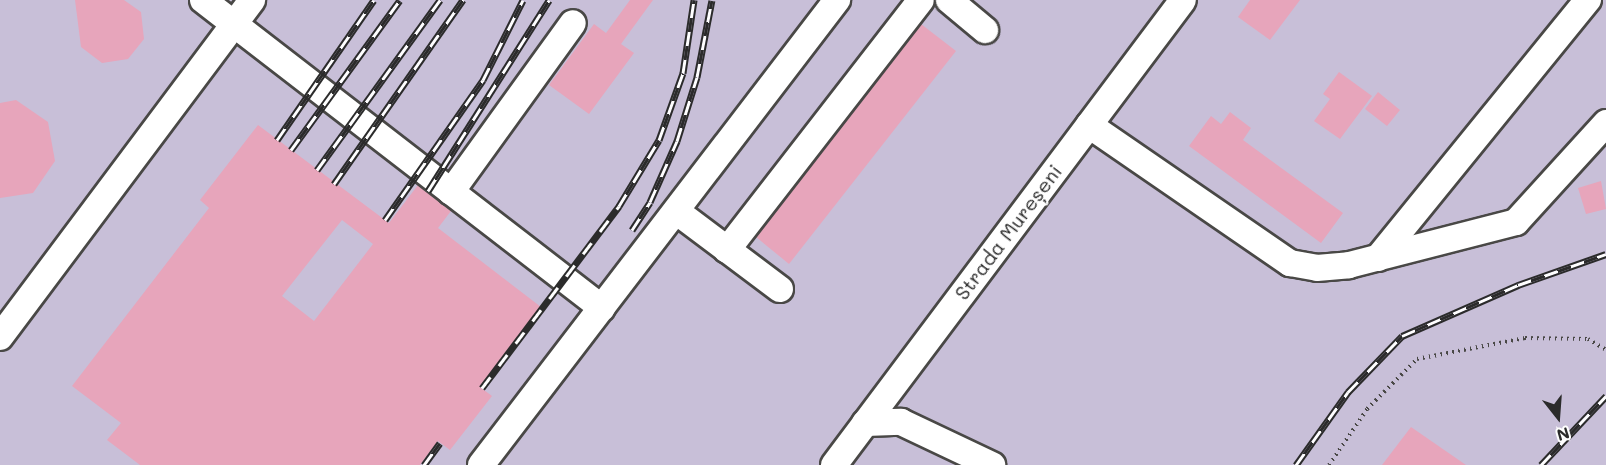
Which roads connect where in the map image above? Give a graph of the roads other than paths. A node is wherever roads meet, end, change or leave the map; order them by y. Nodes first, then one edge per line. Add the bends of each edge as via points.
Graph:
1 (203, 0) edge
2 (252, 0) edge
3 (837, 0) edge
4 (921, 0) edge
5 (949, 0) edge
6 (1183, 0) edge
7 (1588, 0) edge
8 (573, 23) dead end
9 (234, 24) junction
10 (985, 30) dead end
11 (1606, 123) edge
12 (1089, 125) junction
13 (1606, 145) edge
14 (1580, 152) junction
15 (451, 192) junction
16 (676, 211) junction
17 (727, 250) junction
18 (1378, 258) junction
19 (780, 289) dead end
20 (602, 308) junction
21 (0, 337) edge
22 (865, 423) junction
23 (481, 465) edge
24 (834, 465) edge
25 (992, 465) edge

1 - 9 street
2 - 9 street
3 - 16 street
4 - 17 street
5 - 10 street
6 - 12 street, Strada Mureșeni
7 - 18 street
8 - 15 street
9 - 15 street
9 - 21 street
11 - 14 street
12 - 18 street via 1290,263 1317,268
12 - 22 street, Strada Mureșeni
13 - 14 street
14 - 18 street via 1516,222
15 - 20 street
16 - 17 street
16 - 20 street
17 - 19 street
20 - 23 street
22 - 24 street, Strada Mureșeni
22 - 25 street via 901,422

